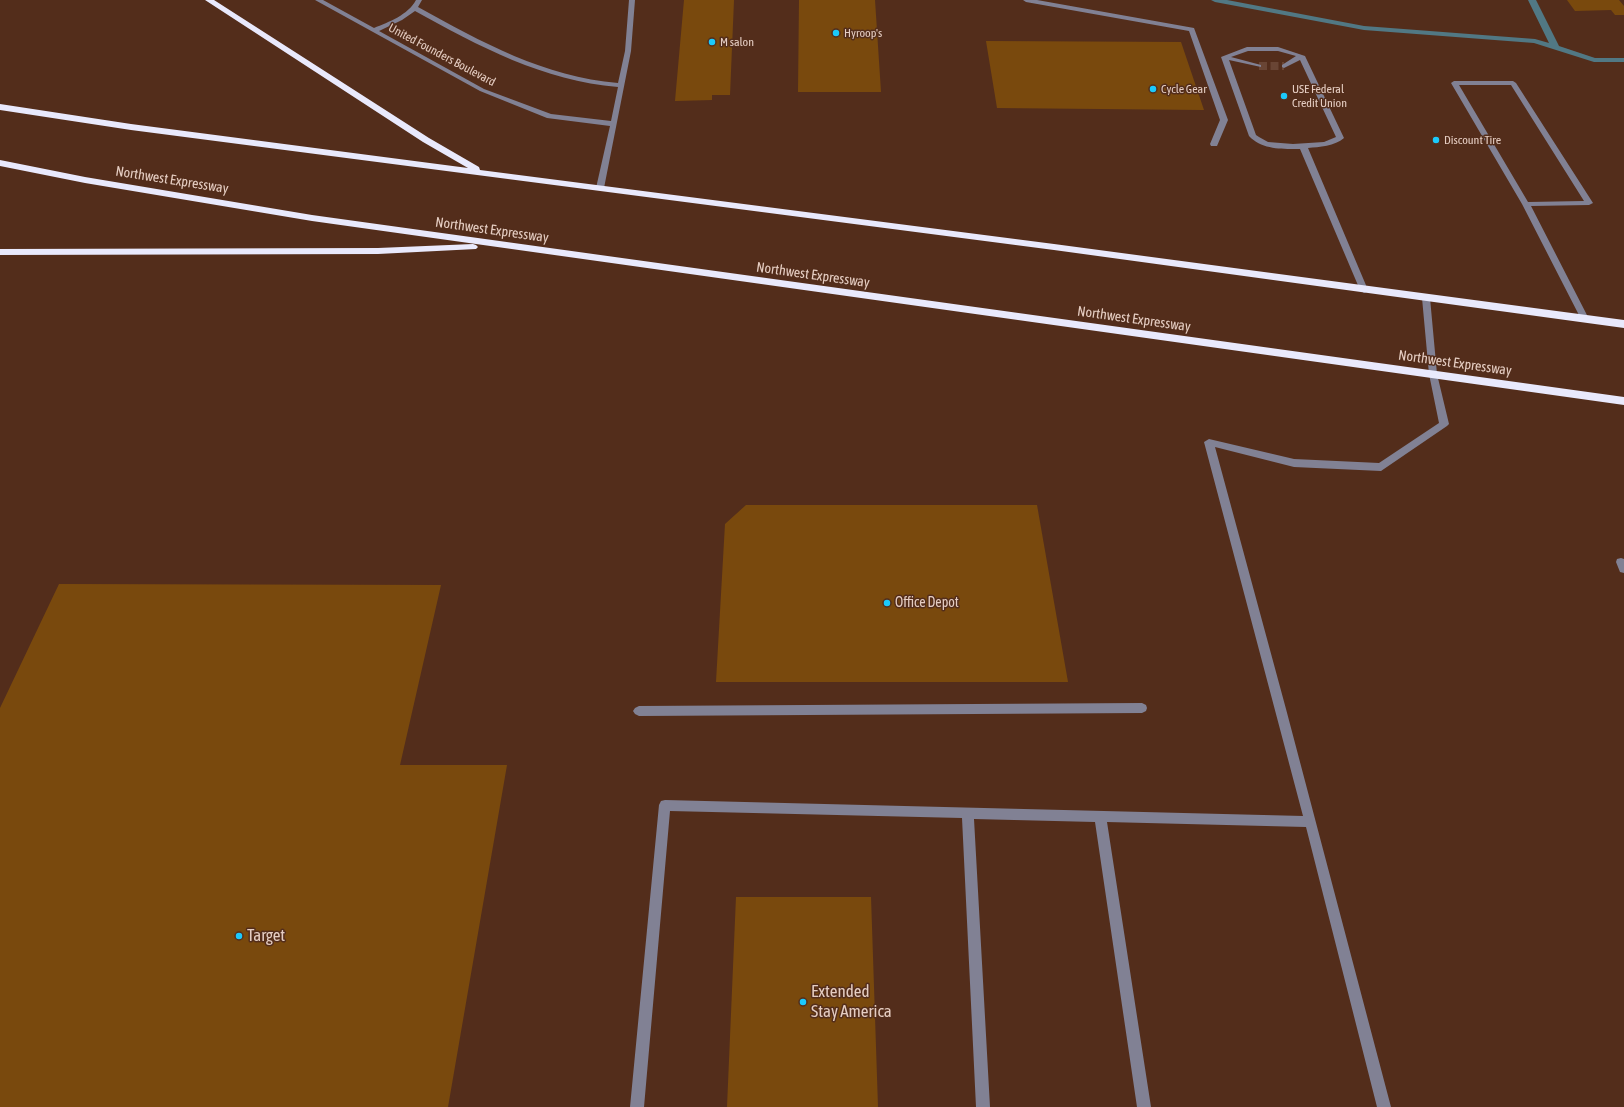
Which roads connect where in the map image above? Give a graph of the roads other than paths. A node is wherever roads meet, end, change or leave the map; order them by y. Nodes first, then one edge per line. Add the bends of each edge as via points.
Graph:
1 (208, 0) edge
2 (318, 0) edge
3 (337, 0) edge
4 (419, 0) edge
5 (632, 0) edge
6 (1026, 0) edge
7 (414, 8) junction
8 (332, 9) junction
9 (374, 31) junction
10 (1302, 56) junction
11 (1224, 57) junction
12 (1259, 66) tunnel mouth
13 (1284, 66) tunnel mouth
14 (622, 85) junction
15 (0, 107) edge
16 (614, 124) junction
17 (1214, 144) dead end
18 (1303, 146) junction
19 (0, 163) edge
20 (482, 173) junction
21 (600, 188) junction
22 (1526, 204) junction
23 (504, 246) junction
24 (0, 252) edge
25 (1364, 290) junction
26 (1426, 298) junction
27 (1585, 319) junction
28 (1624, 324) edge
29 (1433, 374) junction
30 (1624, 401) edge
31 (1142, 708) dead end
32 (639, 711) dead end
33 (968, 813) junction
34 (1100, 817) junction
35 (1310, 822) junction
36 (637, 1107) edge
37 (983, 1107) edge
38 (1144, 1107) edge
39 (1384, 1107) edge

1 - 20 highway
2 - 8 street, United Founders Boulevard
3 - 8 street
4 - 7 street
5 - 14 street
6 - 17 street via 1192,30 1224,120
7 - 9 street
7 - 14 street via 519,62 592,82
8 - 9 street, United Founders Boulevard
9 - 16 street, United Founders Boulevard via 482,90 550,116
10 - 11 street via 1278,49 1247,49
10 - 13 street
10 - 18 street via 1340,138 1334,143
11 - 12 street
11 - 18 street via 1253,136 1274,145
14 - 16 street
15 - 20 highway via 131,127
16 - 21 street
18 - 25 street
19 - 23 highway, Northwest Expressway via 312,218
20 - 21 highway
21 - 25 highway
22 - 22 street via 1474,116 1454,82 1513,83 1589,203
22 - 27 street
23 - 24 highway via 378,251
23 - 29 highway, Northwest Expressway
25 - 26 highway
26 - 27 highway
26 - 29 street
27 - 28 highway
29 - 30 highway, Northwest Expressway
29 - 35 street via 1444,424 1381,467 1294,463 1209,442
31 - 32 street
33 - 34 street
33 - 36 street via 665,805
33 - 37 street
34 - 35 street
34 - 38 street
35 - 39 street

